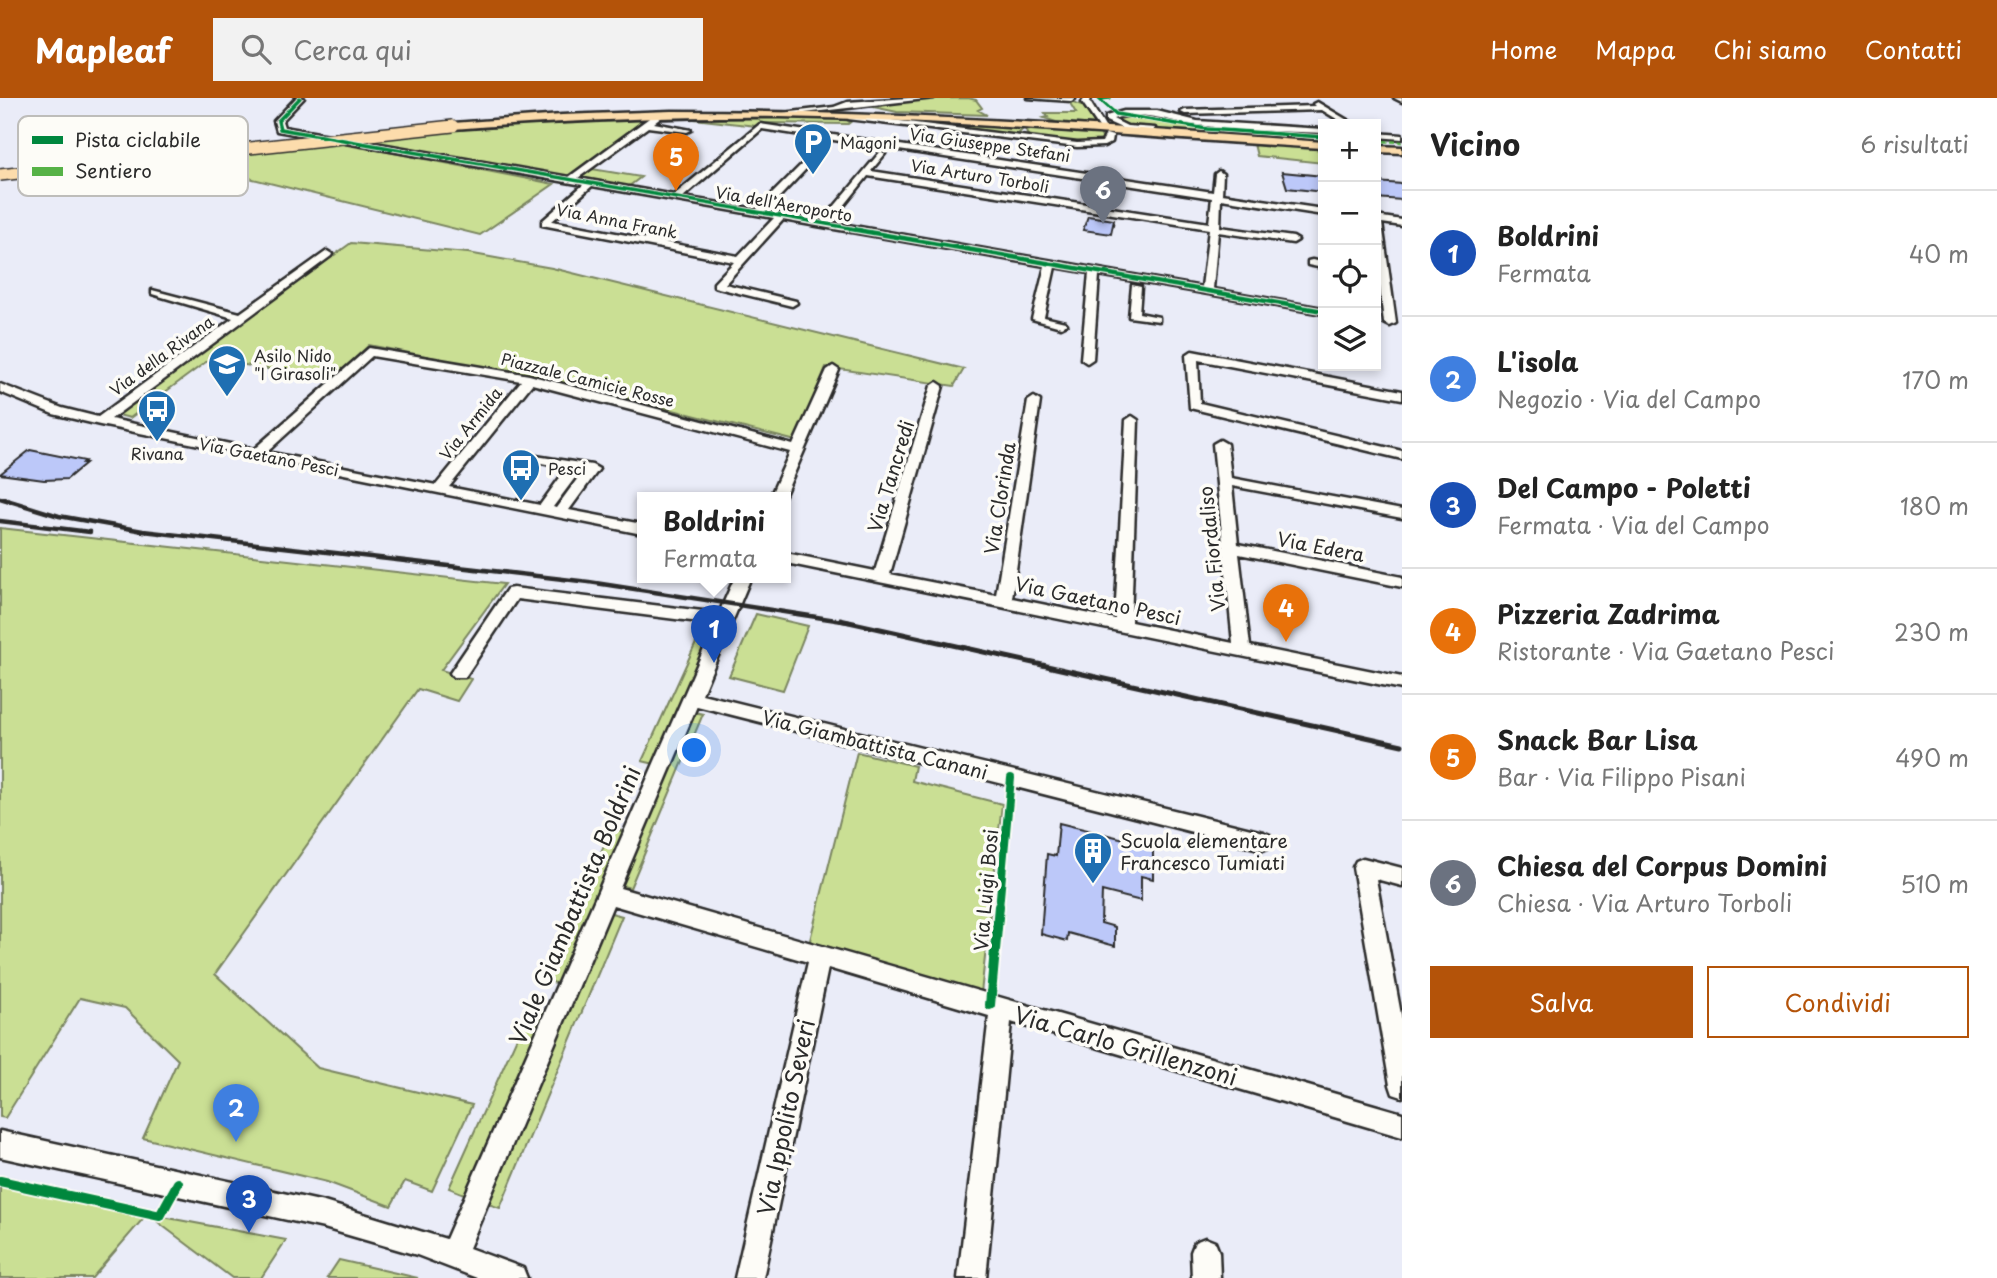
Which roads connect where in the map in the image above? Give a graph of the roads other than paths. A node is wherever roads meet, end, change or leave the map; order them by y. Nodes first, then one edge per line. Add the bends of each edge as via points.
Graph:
1 (300, 98) edge
2 (840, 98) edge
3 (930, 98) edge
4 (1031, 98) edge
5 (1308, 98) edge
6 (1071, 99) edge
7 (851, 101) edge
8 (1089, 101) edge
9 (838, 107) junction
10 (1325, 108) junction
11 (729, 112) junction
12 (782, 113) junction
13 (1157, 113) junction
14 (659, 115) junction
15 (918, 117) junction
16 (1342, 119) edge
17 (647, 124) junction
18 (857, 124) dead end
19 (870, 124) dead end
20 (453, 126) junction
21 (1098, 127) junction
22 (687, 130) dead end
23 (1318, 131) edge
24 (1381, 135) edge
25 (1109, 136) dead end
26 (1402, 137) edge
27 (1224, 138) junction
28 (1056, 143) junction
29 (1318, 145) edge
30 (248, 148) edge
31 (821, 148) dead end
32 (1381, 149) edge
33 (1402, 150) edge
34 (881, 154) dead end
35 (18, 173) edge
36 (865, 173) junction
37 (1219, 174) dead end
38 (0, 175) edge
39 (570, 180) junction
40 (589, 184) junction
41 (1216, 196) junction
42 (675, 199) junction
43 (1318, 211) edge
44 (759, 213) junction
45 (780, 217) junction
46 (1381, 220) edge
47 (1402, 223) edge
48 (824, 225) junction
49 (1215, 228) junction
50 (1293, 240) dead end
51 (1380, 245) edge
52 (327, 254) dead end
53 (741, 260) junction
54 (1051, 264) junction
55 (1094, 271) junction
56 (1384, 275) edge
57 (1136, 287) dead end
58 (1207, 291) junction
59 (156, 292) dead end
60 (792, 303) dead end
61 (1318, 310) edge
62 (242, 317) junction
63 (1155, 319) dead end
64 (1061, 324) dead end
65 (1396, 324) edge
66 (1087, 359) dead end
67 (833, 370) dead end
68 (529, 379) junction
69 (937, 386) dead end
70 (0, 388) edge
71 (1402, 396) edge
72 (1034, 401) dead end
73 (1132, 420) dead end
74 (100, 421) junction
75 (1220, 444) dead end
76 (798, 450) junction
77 (257, 454) junction
78 (1402, 455) edge
79 (541, 459) dead end
80 (576, 466) junction
81 (1226, 481) junction
82 (439, 490) junction
83 (779, 492) edge
84 (542, 510) junction
85 (559, 513) junction
86 (1402, 514) edge
87 (637, 528) edge
88 (1233, 548) junction
89 (791, 559) edge
90 (881, 577) junction
91 (1402, 582) edge
92 (741, 583) edge
93 (1003, 601) junction
94 (726, 620) junction
95 (1123, 626) junction
96 (1242, 651) junction
97 (459, 673) dead end
98 (1402, 683) edge
99 (692, 698) junction
100 (1263, 841) dead end
101 (1402, 877) edge
102 (608, 894) junction
103 (820, 956) junction
104 (1001, 1009) junction
105 (1402, 1085) edge
106 (1402, 1125) edge
107 (0, 1144) edge
108 (453, 1254) junction
109 (513, 1278) edge
110 (749, 1278) edge
111 (972, 1278) edge

1 - 39 street, Via dell'Aeroporto via 278,121 280,129
2 - 9 street
3 - 7 street via 875,104
4 - 6 street
5 - 10 street
6 - 8 street
7 - 9 street
7 - 15 street via 884,113
8 - 21 street
9 - 12 street
10 - 13 street
10 - 16 street
11 - 12 main road
11 - 14 main road
11 - 20 main road via 596,114
12 - 15 main road
12 - 28 street
13 - 23 street via 1197,123
13 - 27 street via 1116,114 1109,119 1132,129
14 - 17 street
14 - 20 main road
15 - 21 main road
17 - 22 street
17 - 39 street
18 - 19 street
20 - 30 main road, bridge
21 - 27 main road
21 - 28 street via 1022,131 1032,139
24 - 26 street
25 - 28 street via 1108,142 1098,145
27 - 29 main road
31 - 44 street
32 - 33 main road
34 - 36 street
35 - 38 main road, bridge
36 - 48 street
36 - 49 street, Via Arturo Torboli
37 - 41 street
39 - 40 street, Via dell'Aeroporto
40 - 42 street, Via dell'Aeroporto
40 - 53 street, Via Anna Frank via 545,223
41 - 42 street, Via Giuseppe Stefani via 847,135 760,126
41 - 43 street, Via Giuseppe Stefani
41 - 49 street
42 - 44 street, Via dell'Aeroporto
44 - 45 street, Via dell'Aeroporto
45 - 48 street, Via dell'Aeroporto
45 - 53 street
46 - 47 street
48 - 54 street, Via dell'Aeroporto
49 - 50 street, Via Arturo Torboli
49 - 58 street
51 - 56 street
52 - 62 street, Via della Rivana
53 - 60 street via 718,285
54 - 55 street, Via dell'Aeroporto
54 - 64 street via 1038,319
55 - 58 street, Via dell'Aeroporto
55 - 66 street
56 - 65 street
57 - 63 street via 1133,316
58 - 61 street, Via dell'Aeroporto
59 - 62 street, Via della Rivana
62 - 74 street, Via della Rivana
67 - 76 street
68 - 76 street, Piazzale Camicie Rosse
68 - 77 street, Piazzale Camicie Rosse via 369,352
68 - 82 street, Via Armida
69 - 90 street, Via Tancredi
70 - 74 street, Via Gaetano Pesci via 58,411
71 - 78 street via 1192,355 1194,405
72 - 93 street, Via Clorinda
73 - 95 street
74 - 77 street, Via Gaetano Pesci
75 - 81 street, Via Fiordaliso
76 - 83 street
77 - 82 street, Via Gaetano Pesci
79 - 80 street
80 - 84 street
80 - 85 street via 592,469
81 - 86 street
81 - 88 street, Via Fiordaliso
82 - 84 street, Via Gaetano Pesci
84 - 85 street, Via Gaetano Pesci
85 - 87 street, Via Gaetano Pesci
88 - 91 street, Via Edera
88 - 96 street, Via Fiordaliso
89 - 90 street, Via Gaetano Pesci
90 - 93 street, Via Gaetano Pesci
92 - 94 street, Viale Giambattista Boldrini
93 - 95 street, Via Gaetano Pesci
94 - 97 street via 513,593
94 - 99 street, Viale Giambattista Boldrini
95 - 96 street, Via Gaetano Pesci
96 - 98 street, Via Gaetano Pesci
99 - 100 street, Via Giambattista Canani
99 - 102 street, Viale Giambattista Boldrini
101 - 105 street via 1363,867
102 - 103 street, Via Carlo Grillenzoni
102 - 108 street, Viale Giambattista Boldrini
103 - 104 street, Via Carlo Grillenzoni
103 - 110 street, Via Ippolito Severi
104 - 106 street, Via Carlo Grillenzoni
104 - 111 street
107 - 108 street via 324,1215
108 - 109 street

